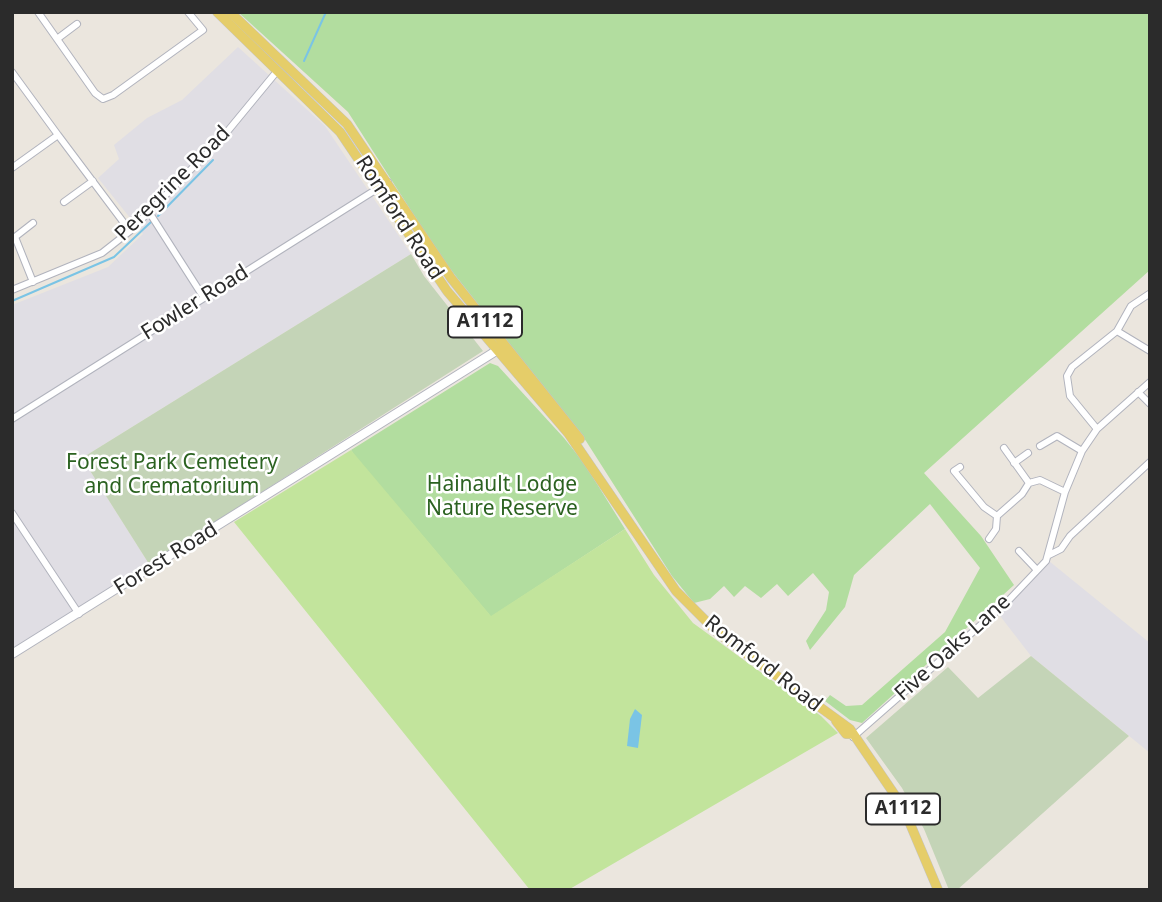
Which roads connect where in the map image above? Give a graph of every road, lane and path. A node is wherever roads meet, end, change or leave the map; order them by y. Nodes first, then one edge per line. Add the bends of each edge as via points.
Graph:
1 (38, 12) edge
2 (188, 12) edge
3 (217, 12) edge
4 (230, 12) edge
5 (77, 24) dead end
6 (57, 39) junction
7 (278, 70) junction
8 (12, 72) edge
9 (58, 135) junction
10 (12, 168) edge
11 (93, 181) junction
12 (388, 182) junction
13 (378, 188) junction
14 (64, 202) dead end
15 (149, 212) junction
16 (33, 223) dead end
17 (130, 231) junction
18 (33, 282) junction
19 (12, 290) edge
20 (1149, 294) edge
21 (204, 298) junction
22 (1118, 331) junction
23 (496, 351) junction
24 (1150, 351) edge
25 (1150, 382) edge
26 (1138, 392) junction
27 (1150, 404) edge
28 (12, 419) edge
29 (1097, 429) junction
30 (1040, 446) dead end
31 (1004, 448) dead end
32 (1082, 450) junction
33 (1028, 453) dead end
34 (1150, 462) edge
35 (1014, 463) junction
36 (960, 467) dead end
37 (1029, 483) junction
38 (1065, 492) junction
39 (12, 513) edge
40 (998, 516) junction
41 (640, 539) junction
42 (989, 539) dead end
43 (1019, 551) dead end
44 (1049, 555) junction
45 (1037, 570) junction
46 (79, 614) junction
47 (12, 654) edge
48 (852, 736) junction
49 (938, 890) edge

1 - 6 street
2 - 6 street via 202,30 103,99
3 - 7 main road, Romford Road / A1112
4 - 12 main road, Romford Road / A1112 via 329,104
5 - 6 street
7 - 13 main road, Romford Road / A1112 via 340,132
7 - 15 street, Peregrine Road via 222,138
8 - 9 street
9 - 10 street
9 - 11 street
11 - 14 street
11 - 17 street
12 - 13 street, Fowler Road
12 - 41 main road, Romford Road / A1112 via 451,278 573,429
13 - 21 street, Fowler Road
13 - 23 main road, Romford Road / A1112 via 447,291
15 - 17 street, Peregrine Road
15 - 21 street
16 - 18 street via 15,237
17 - 18 street, Peregrine Road via 102,253
18 - 19 street, Peregrine Road
20 - 22 street via 1131,306
21 - 28 street, Fowler Road
22 - 24 street
22 - 29 street via 1068,376 1070,396
23 - 41 main road, Romford Road / A1112 via 568,433
23 - 46 street, Forest Road
25 - 26 street, Five Oaks Lane
26 - 27 street
26 - 29 street, Five Oaks Lane
29 - 32 street, Five Oaks Lane
30 - 32 street via 1057,436
31 - 35 street
32 - 38 street, Five Oaks Lane
33 - 35 street
34 - 44 street, Five Oaks Lane via 1070,536 1061,550
35 - 37 street
36 - 40 street via 954,471 984,507
37 - 38 street via 1040,480
37 - 40 street
38 - 44 street, Five Oaks Lane
39 - 46 street
40 - 42 street
41 - 48 main road, Romford Road / A1112 via 676,591 719,633 841,721
43 - 45 street
44 - 45 street, Five Oaks Lane
45 - 48 street, Five Oaks Lane
46 - 47 street, Forest Road
48 - 49 main road, Romford Road / A1112 via 903,807

